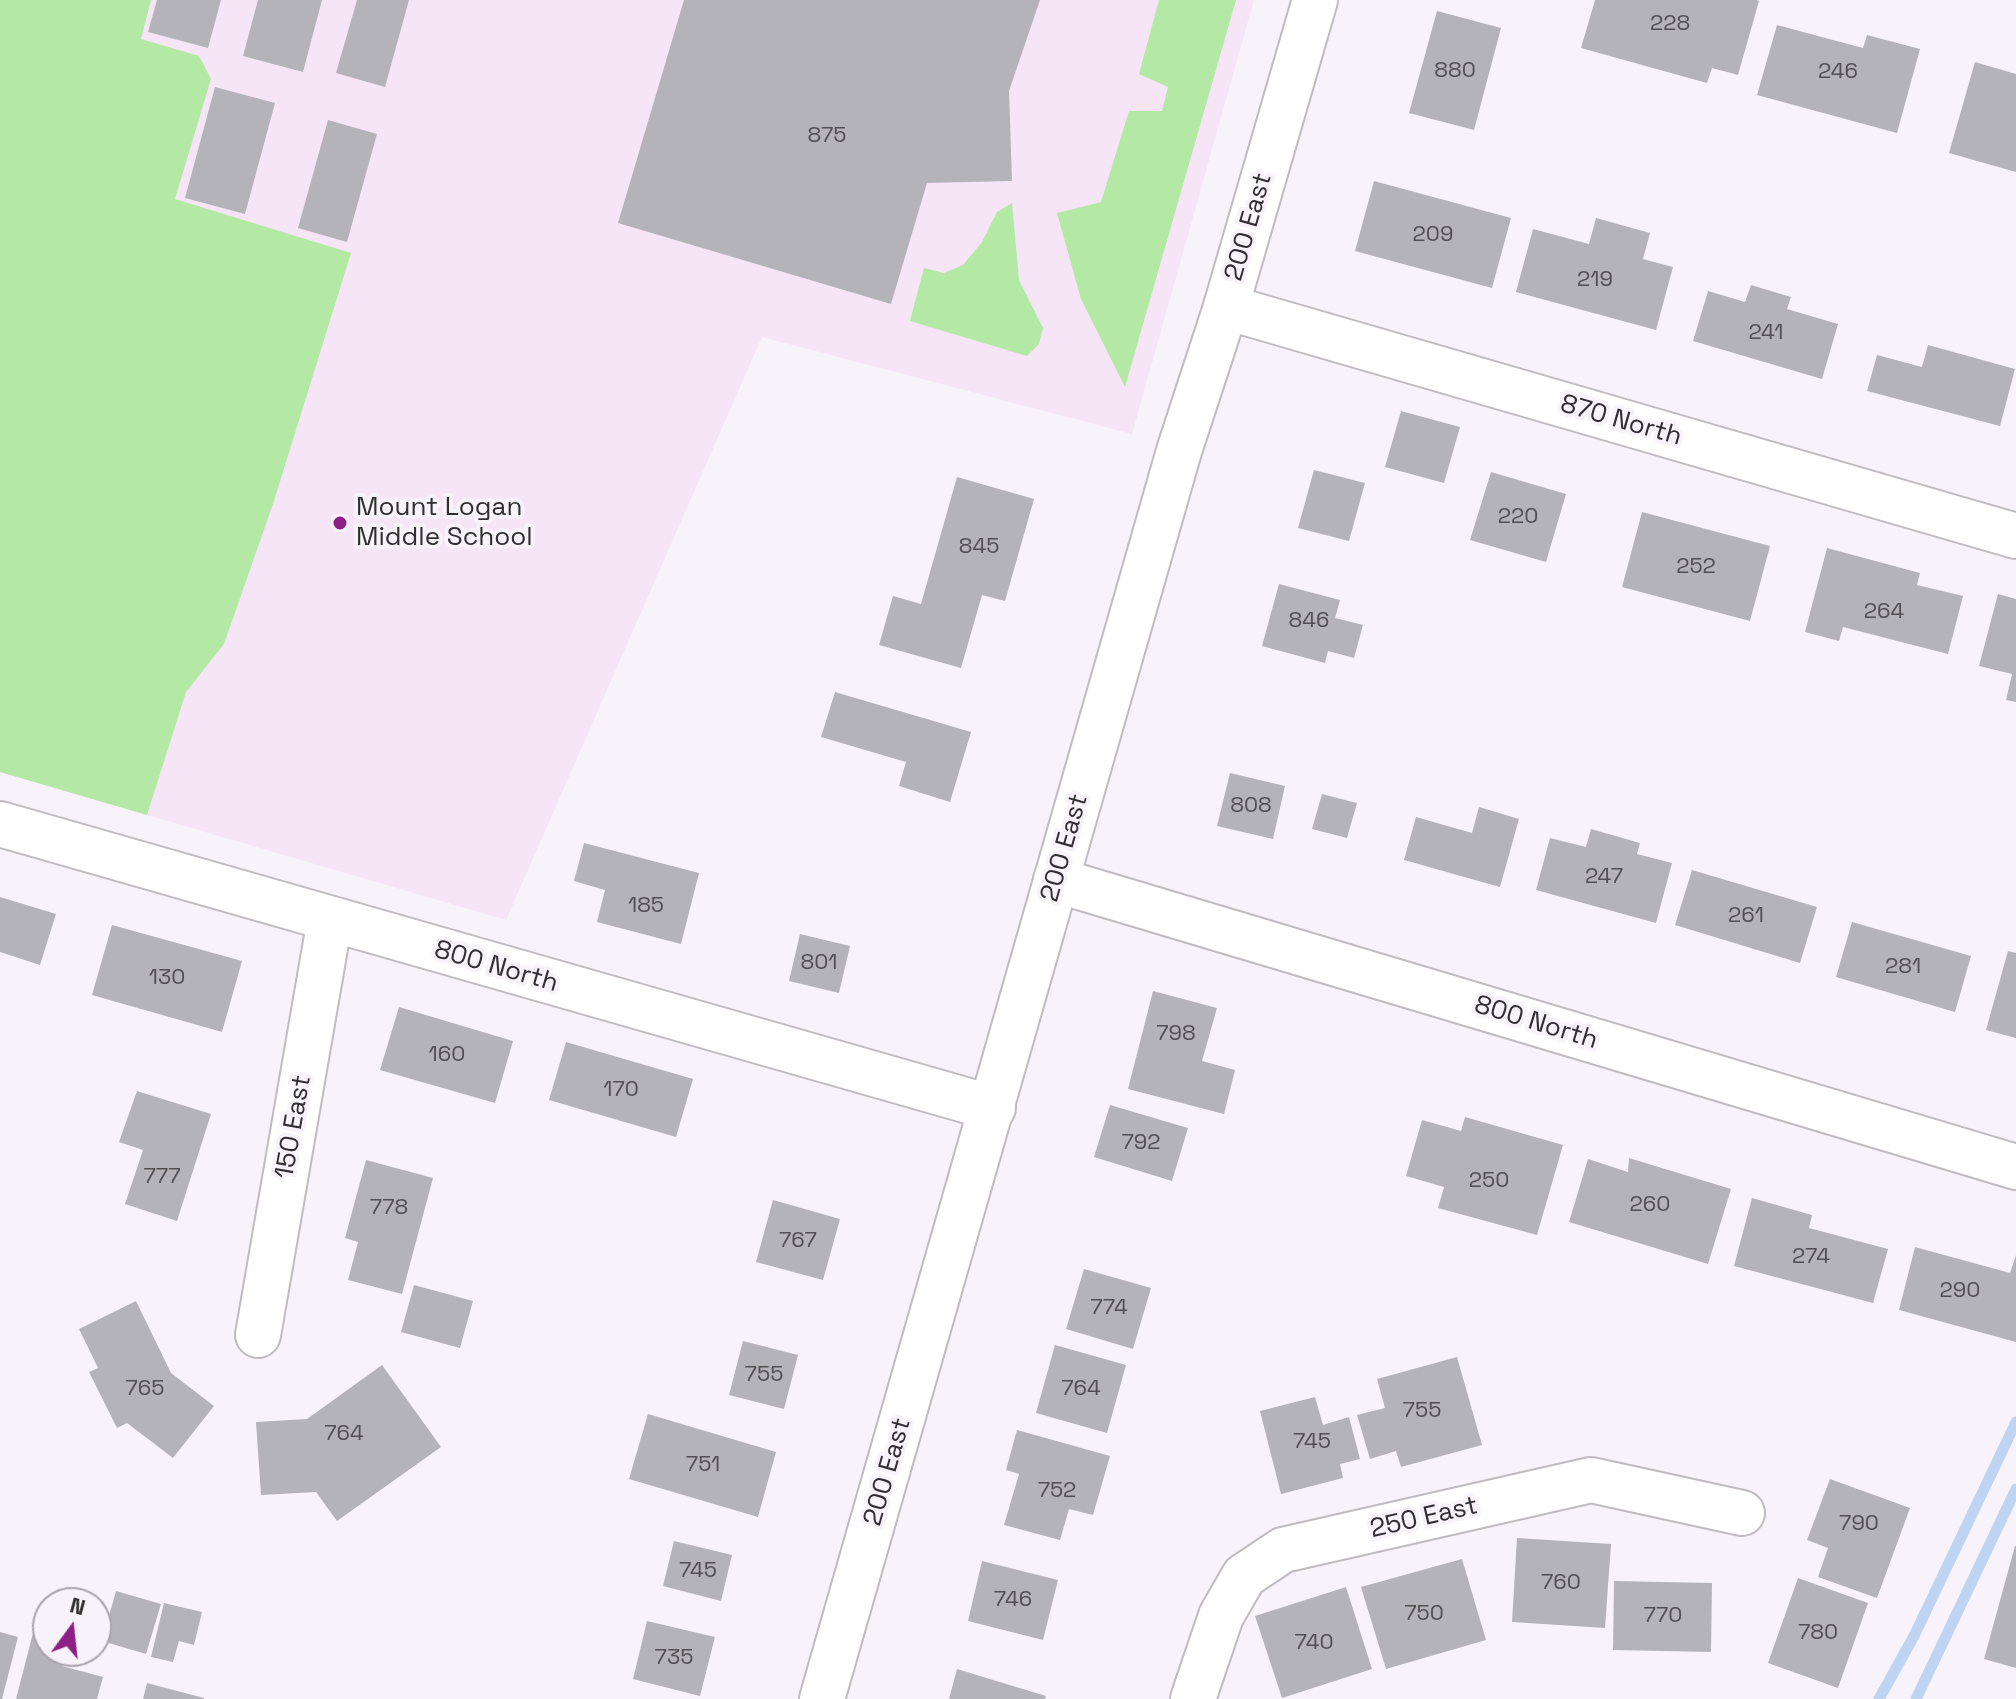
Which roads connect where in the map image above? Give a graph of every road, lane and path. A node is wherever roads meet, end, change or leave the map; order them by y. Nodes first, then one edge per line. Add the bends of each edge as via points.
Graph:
1 (1315, 0) edge
2 (1226, 307) junction
3 (2016, 536) edge
4 (0, 824) edge
5 (1056, 880) junction
6 (330, 919) junction
7 (993, 1108) junction
8 (2016, 1167) edge
9 (258, 1335) dead end
10 (1742, 1513) dead end
11 (822, 1699) edge
12 (1193, 1699) edge

1 - 2 street, 200 East
2 - 3 street, 870 North
2 - 5 street, 200 East via 1179,451
4 - 6 street, 800 North
5 - 7 street, 200 East
5 - 8 street, 800 North
6 - 7 street, 800 North
6 - 9 street, 150 East
7 - 11 street, 200 East
10 - 12 street, 250 East via 1591,1480 1283,1550 1244,1576 1221,1616

